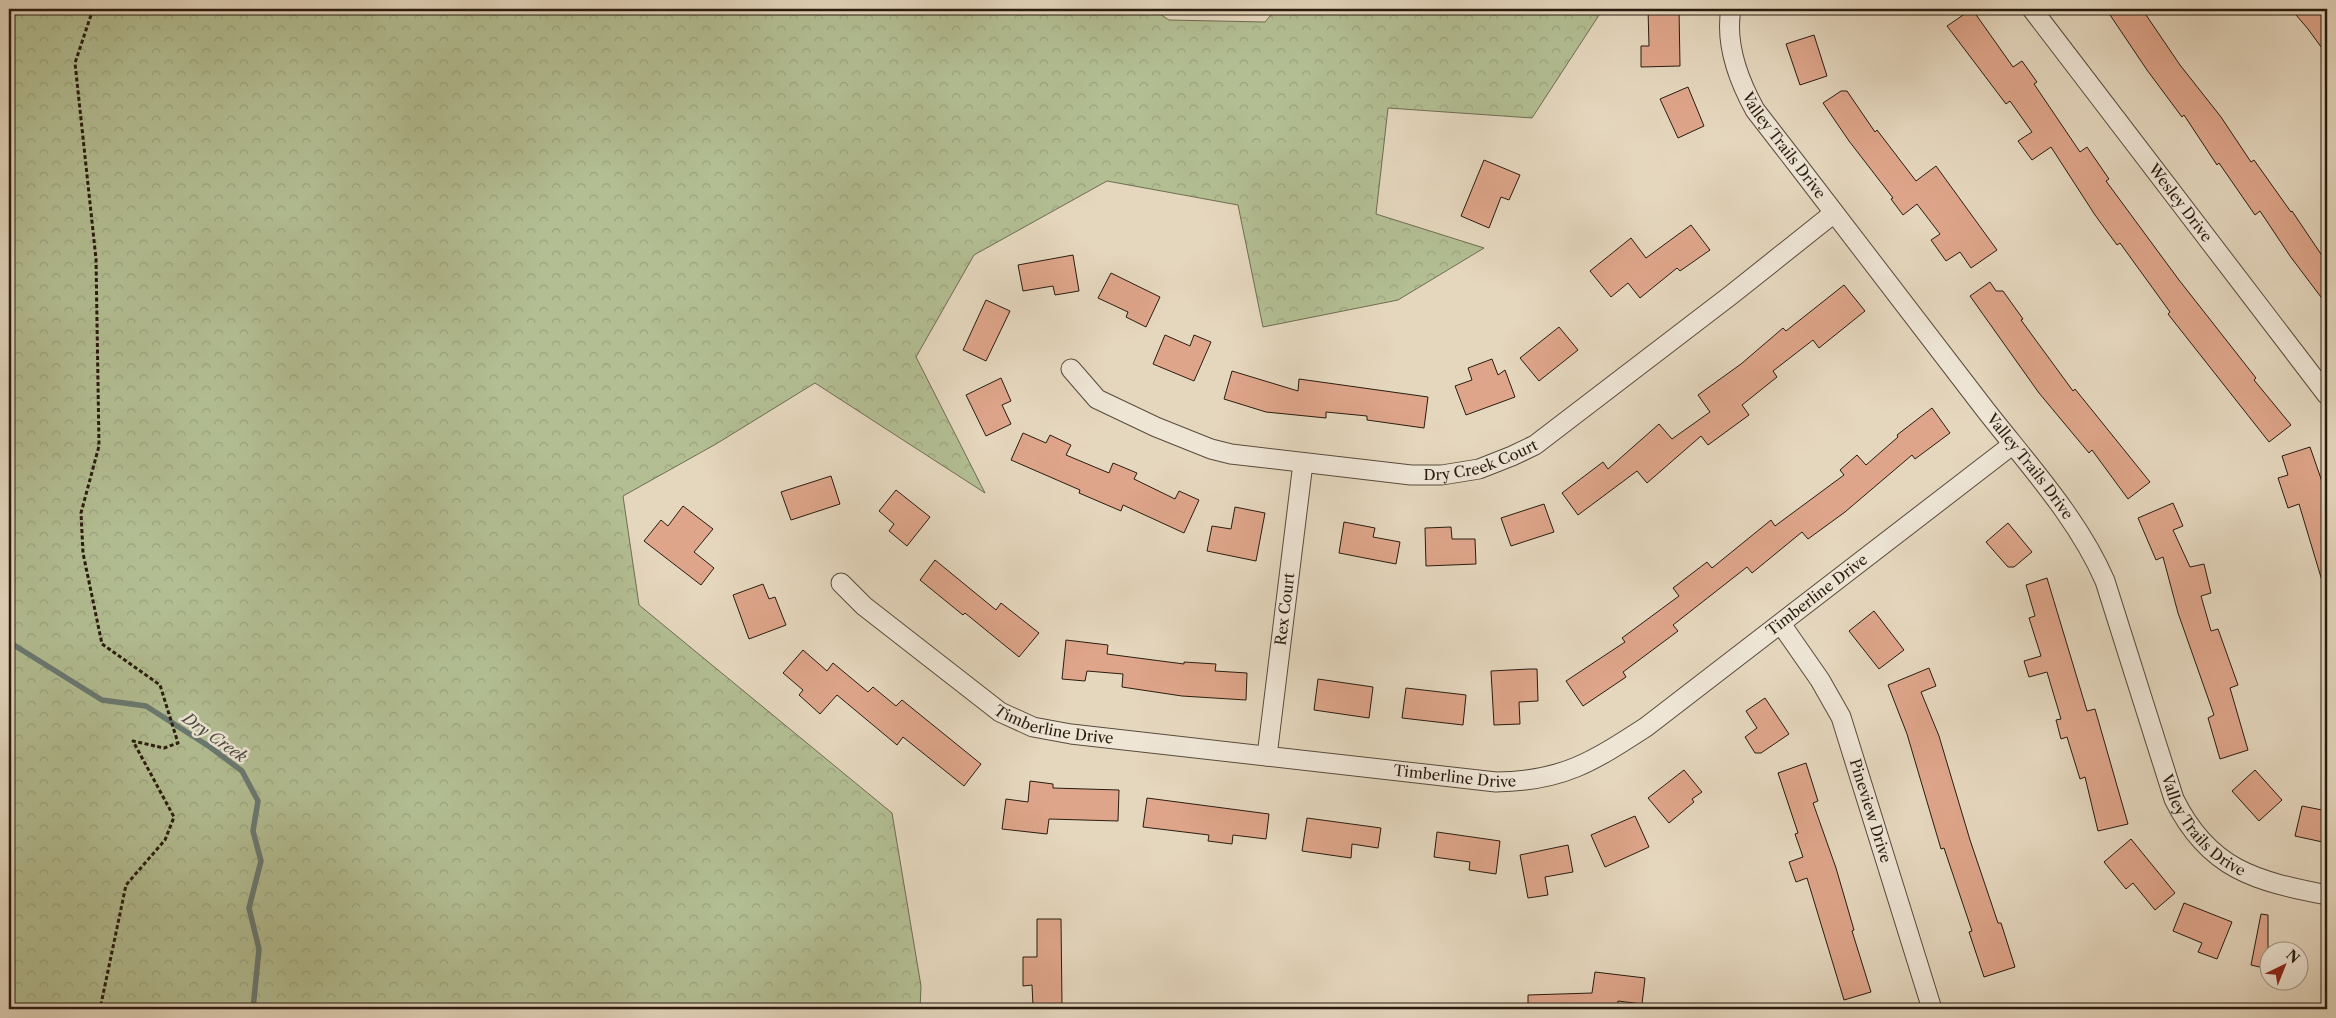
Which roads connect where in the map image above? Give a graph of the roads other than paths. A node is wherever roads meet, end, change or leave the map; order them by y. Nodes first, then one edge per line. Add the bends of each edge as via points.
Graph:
1 (1731, 9) edge
2 (2032, 9) edge
3 (1834, 213) junction
4 (1071, 369) dead end
5 (2327, 396) edge
6 (2012, 445) junction
7 (1303, 463) junction
8 (841, 583) dead end
9 (1780, 624) junction
10 (1267, 756) junction
11 (2327, 895) edge
12 (1932, 1009) edge

1 - 3 street, Valley Trails Drive via 1732,55 1746,93 1755,110
2 - 5 street, Wesley Drive
3 - 6 street, Valley Trails Drive
3 - 7 street, Dry Creek Court via 1535,445 1512,456 1479,469 1442,475 1411,475
4 - 7 street, Dry Creek Court via 1097,399 1156,427 1231,454
6 - 9 street, Timberline Drive
6 - 11 street, Valley Trails Drive via 2097,561 2174,799 2182,814 2203,842 2239,870 2266,882
7 - 10 street, Rex Court
8 - 10 street, Timberline Drive via 864,606 1000,712 1033,727
9 - 10 street, Timberline Drive via 1646,727 1599,758 1558,775 1496,782
9 - 12 street, Pineview Drive via 1820,680 1841,717

